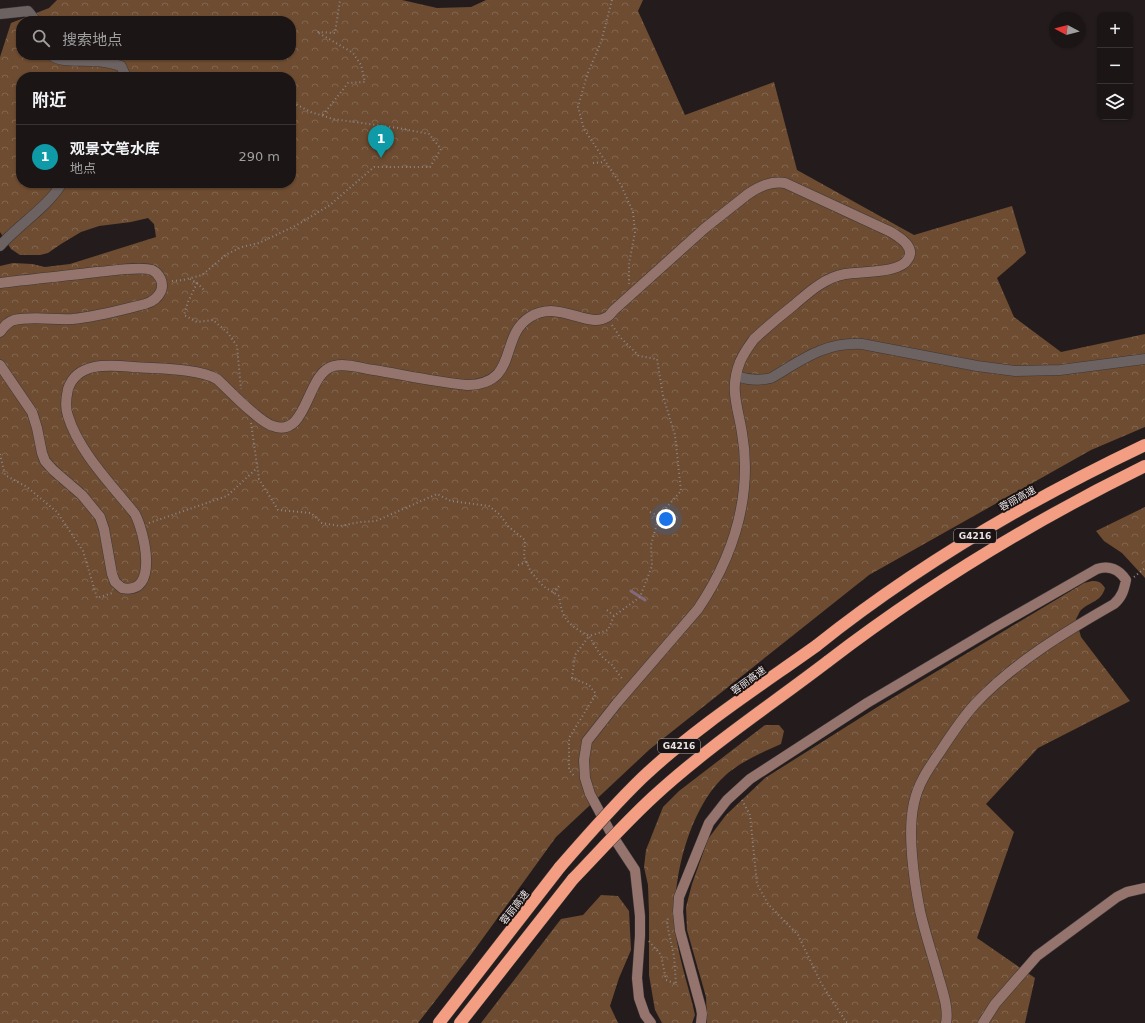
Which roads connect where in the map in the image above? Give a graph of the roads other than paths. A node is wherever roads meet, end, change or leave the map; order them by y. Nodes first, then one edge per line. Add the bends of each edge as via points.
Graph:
1 (0, 14) edge
2 (32, 16) edge
3 (66, 60) edge
4 (124, 72) edge
5 (58, 188) edge
6 (0, 246) edge
7 (0, 283) edge
8 (0, 332) edge
9 (1145, 358) edge
10 (0, 365) edge
11 (736, 376) junction
12 (1145, 445) edge
13 (1145, 466) edge
14 (1145, 888) edge
15 (439, 1023) edge
16 (460, 1023) edge
17 (651, 1023) edge
18 (701, 1023) edge
19 (946, 1023) edge
20 (983, 1023) edge

1 - 2 street via 28,11
3 - 4 street via 114,64 121,66
5 - 6 street
7 - 8 street via 121,270 152,270 158,274 162,284 161,291 152,302 102,315 72,319 21,319 5,325
9 - 11 street via 1060,370 1015,371 853,344 836,345 817,351 764,380 749,380
10 - 11 street via 32,412 45,460 82,494 100,518 112,574 118,586 125,589 136,587 144,576 146,549 140,527 135,514 90,458 75,435 67,416 67,392 72,380 87,368 121,366 209,374 218,379 262,420 281,428 293,424 323,372 335,366 458,384 476,385 488,381 498,374 504,365 522,324 537,313 555,310 593,320 607,317 705,228 754,189 769,183 785,183 891,232 904,241 910,256 906,263 899,267 844,274 821,283 754,339 740,362
11 - 17 street via 735,403 743,438 745,476 740,516 730,549 716,580 698,609 630,687 587,741 585,750 584,769 590,794 635,870 640,936 637,978 639,998
12 - 15 highway, 蓉丽高速 / G4216, bridge via 1028,506 934,561 854,615 816,646 690,737 648,773 594,828 560,867
13 - 16 highway, G4216, bridge via 1040,521 908,603 685,769 625,824 573,879
14 - 20 street via 1117,897 1037,956 995,1004
18 - 19 street via 701,1008 680,931 679,897 709,823 722,806 750,779 867,703 1097,568 1114,568 1126,580 1119,600 1052,642 988,692 955,729 918,790 912,814 913,864 920,911 944,998

